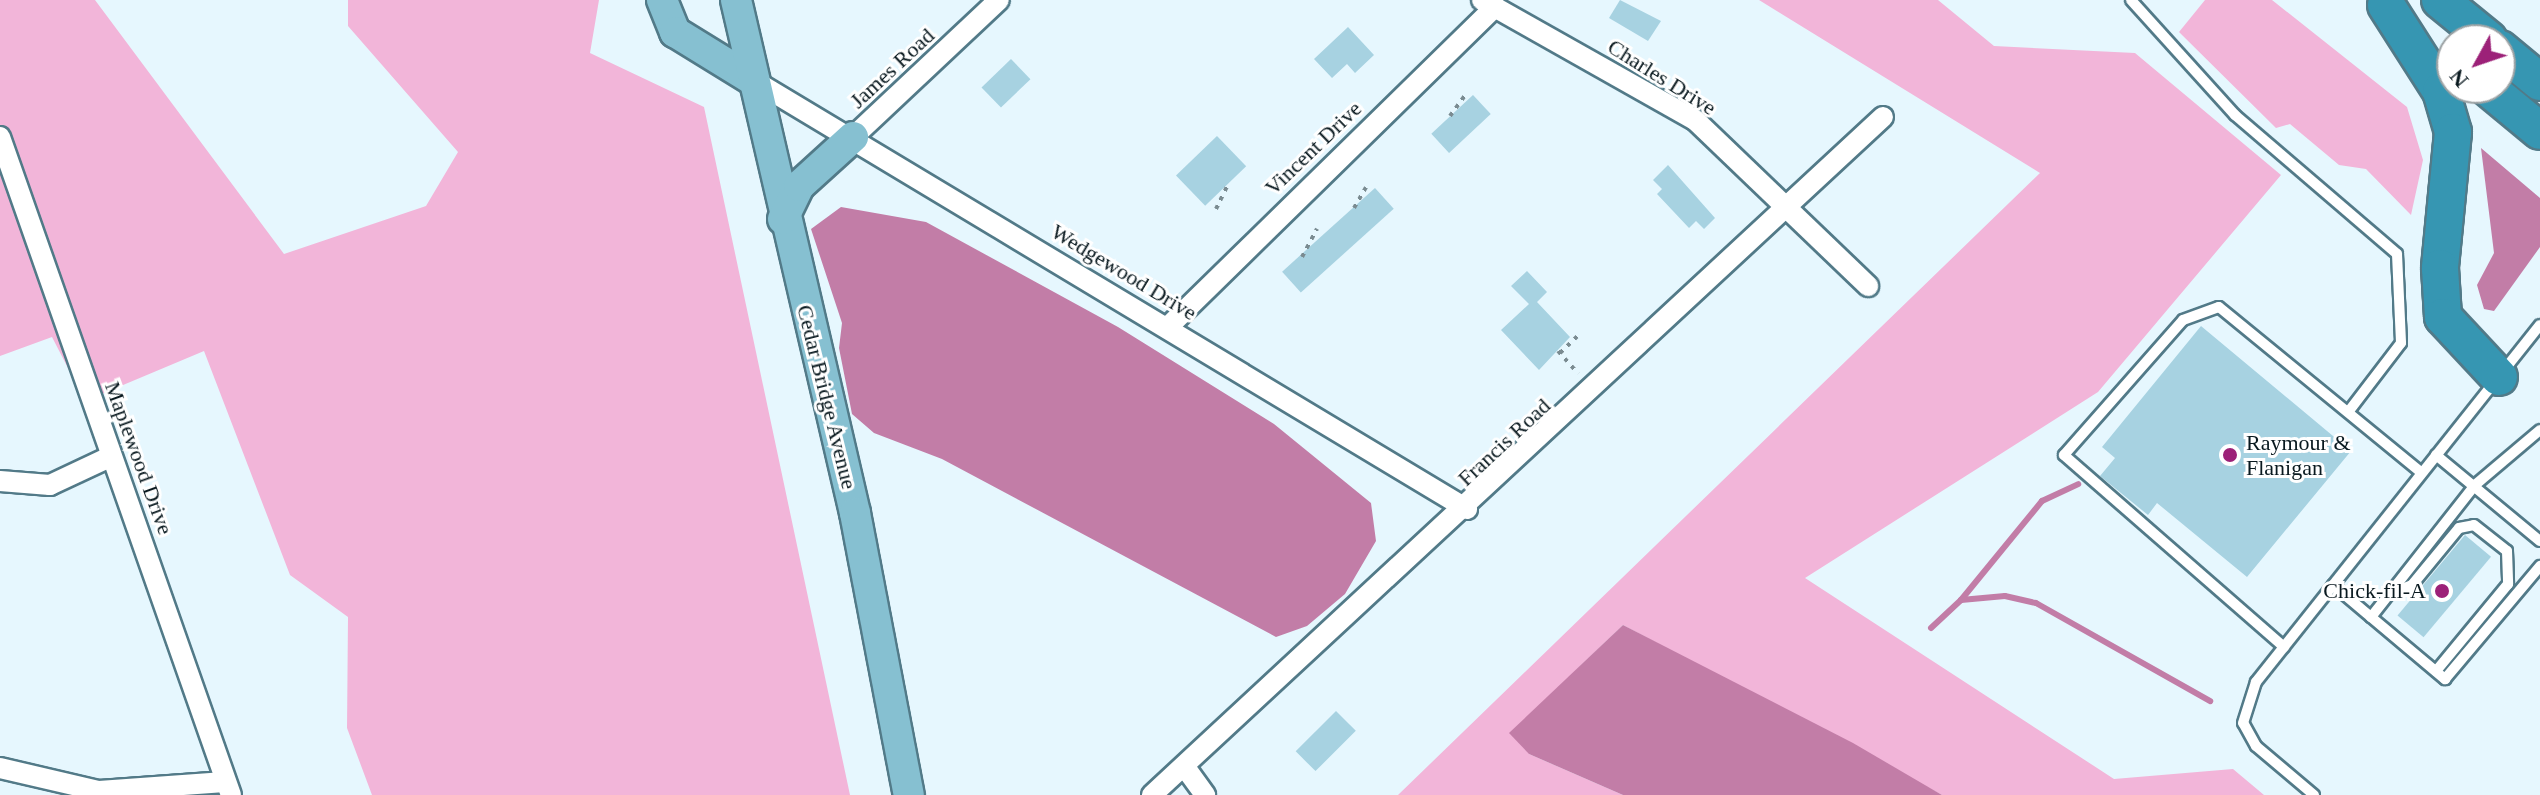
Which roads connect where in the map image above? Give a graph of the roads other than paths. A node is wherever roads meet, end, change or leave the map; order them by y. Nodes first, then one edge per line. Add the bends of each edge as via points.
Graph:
1 (662, 0) edge
2 (736, 0) edge
3 (999, 0) edge
4 (2131, 0) edge
5 (2440, 0) edge
6 (2384, 2) edge
7 (1489, 4) edge
8 (2469, 24) edge
9 (2436, 46) edge
10 (2516, 62) edge
11 (753, 80) junction
12 (2540, 82) edge
13 (2507, 104) edge
14 (1883, 117) dead end
15 (2540, 131) edge
16 (0, 137) edge
17 (853, 137) junction
18 (1787, 208) junction
19 (783, 219) junction
20 (1868, 286) dead end
21 (2540, 325) edge
22 (1168, 327) junction
23 (2499, 377) junction
24 (2349, 411) junction
25 (2540, 430) edge
26 (2436, 455) junction
27 (112, 456) junction
28 (2422, 473) junction
29 (0, 481) edge
30 (2475, 485) junction
31 (1467, 509) junction
32 (2540, 541) edge
33 (2540, 566) edge
34 (2333, 585) junction
35 (2388, 594) junction
36 (2371, 617) junction
37 (2284, 647) junction
38 (2436, 671) junction
39 (0, 768) edge
40 (1187, 770) junction
41 (228, 789) edge
42 (909, 795) edge
43 (1152, 795) edge
44 (1205, 795) edge
45 (2314, 795) edge

1 - 11 main road via 675,32
2 - 11 main road, Cedar Bridge Avenue
3 - 17 street, James Road
4 - 24 lane via 2235,115 2397,254 2401,343
5 - 8 highway
6 - 9 highway
6 - 23 highway via 2441,91 2453,132 2440,268 2443,317
7 - 18 street, Charles Drive via 1695,120
7 - 22 street, Vincent Drive
10 - 12 highway
11 - 17 street, Wedgewood Drive
11 - 19 main road, Cedar Bridge Avenue
13 - 15 highway
14 - 18 street, Francis Road
16 - 27 street, Maplewood Drive
17 - 19 main road via 799,186
17 - 22 street, Wedgewood Drive
18 - 20 street, Charles Drive
18 - 31 street, Francis Road
19 - 42 main road, Cedar Bridge Avenue via 855,513
21 - 23 lane
22 - 31 street, Wedgewood Drive
23 - 26 lane
24 - 28 lane
24 - 37 lane via 2219,307 2203,309 2183,320 2064,455
25 - 30 lane
26 - 28 lane
26 - 30 lane
27 - 29 street via 50,485
27 - 41 street, Maplewood Drive
28 - 34 lane
30 - 32 lane
30 - 35 lane
31 - 40 street, Francis Road
33 - 38 lane via 2445,679
34 - 36 lane
34 - 37 lane
35 - 36 lane
35 - 38 lane via 2412,585 2459,528 2474,525 2507,551 2508,584
36 - 38 lane
37 - 45 lane via 2256,682 2243,723 2256,746
39 - 41 street via 99,791
40 - 43 street, Francis Road
40 - 44 street

